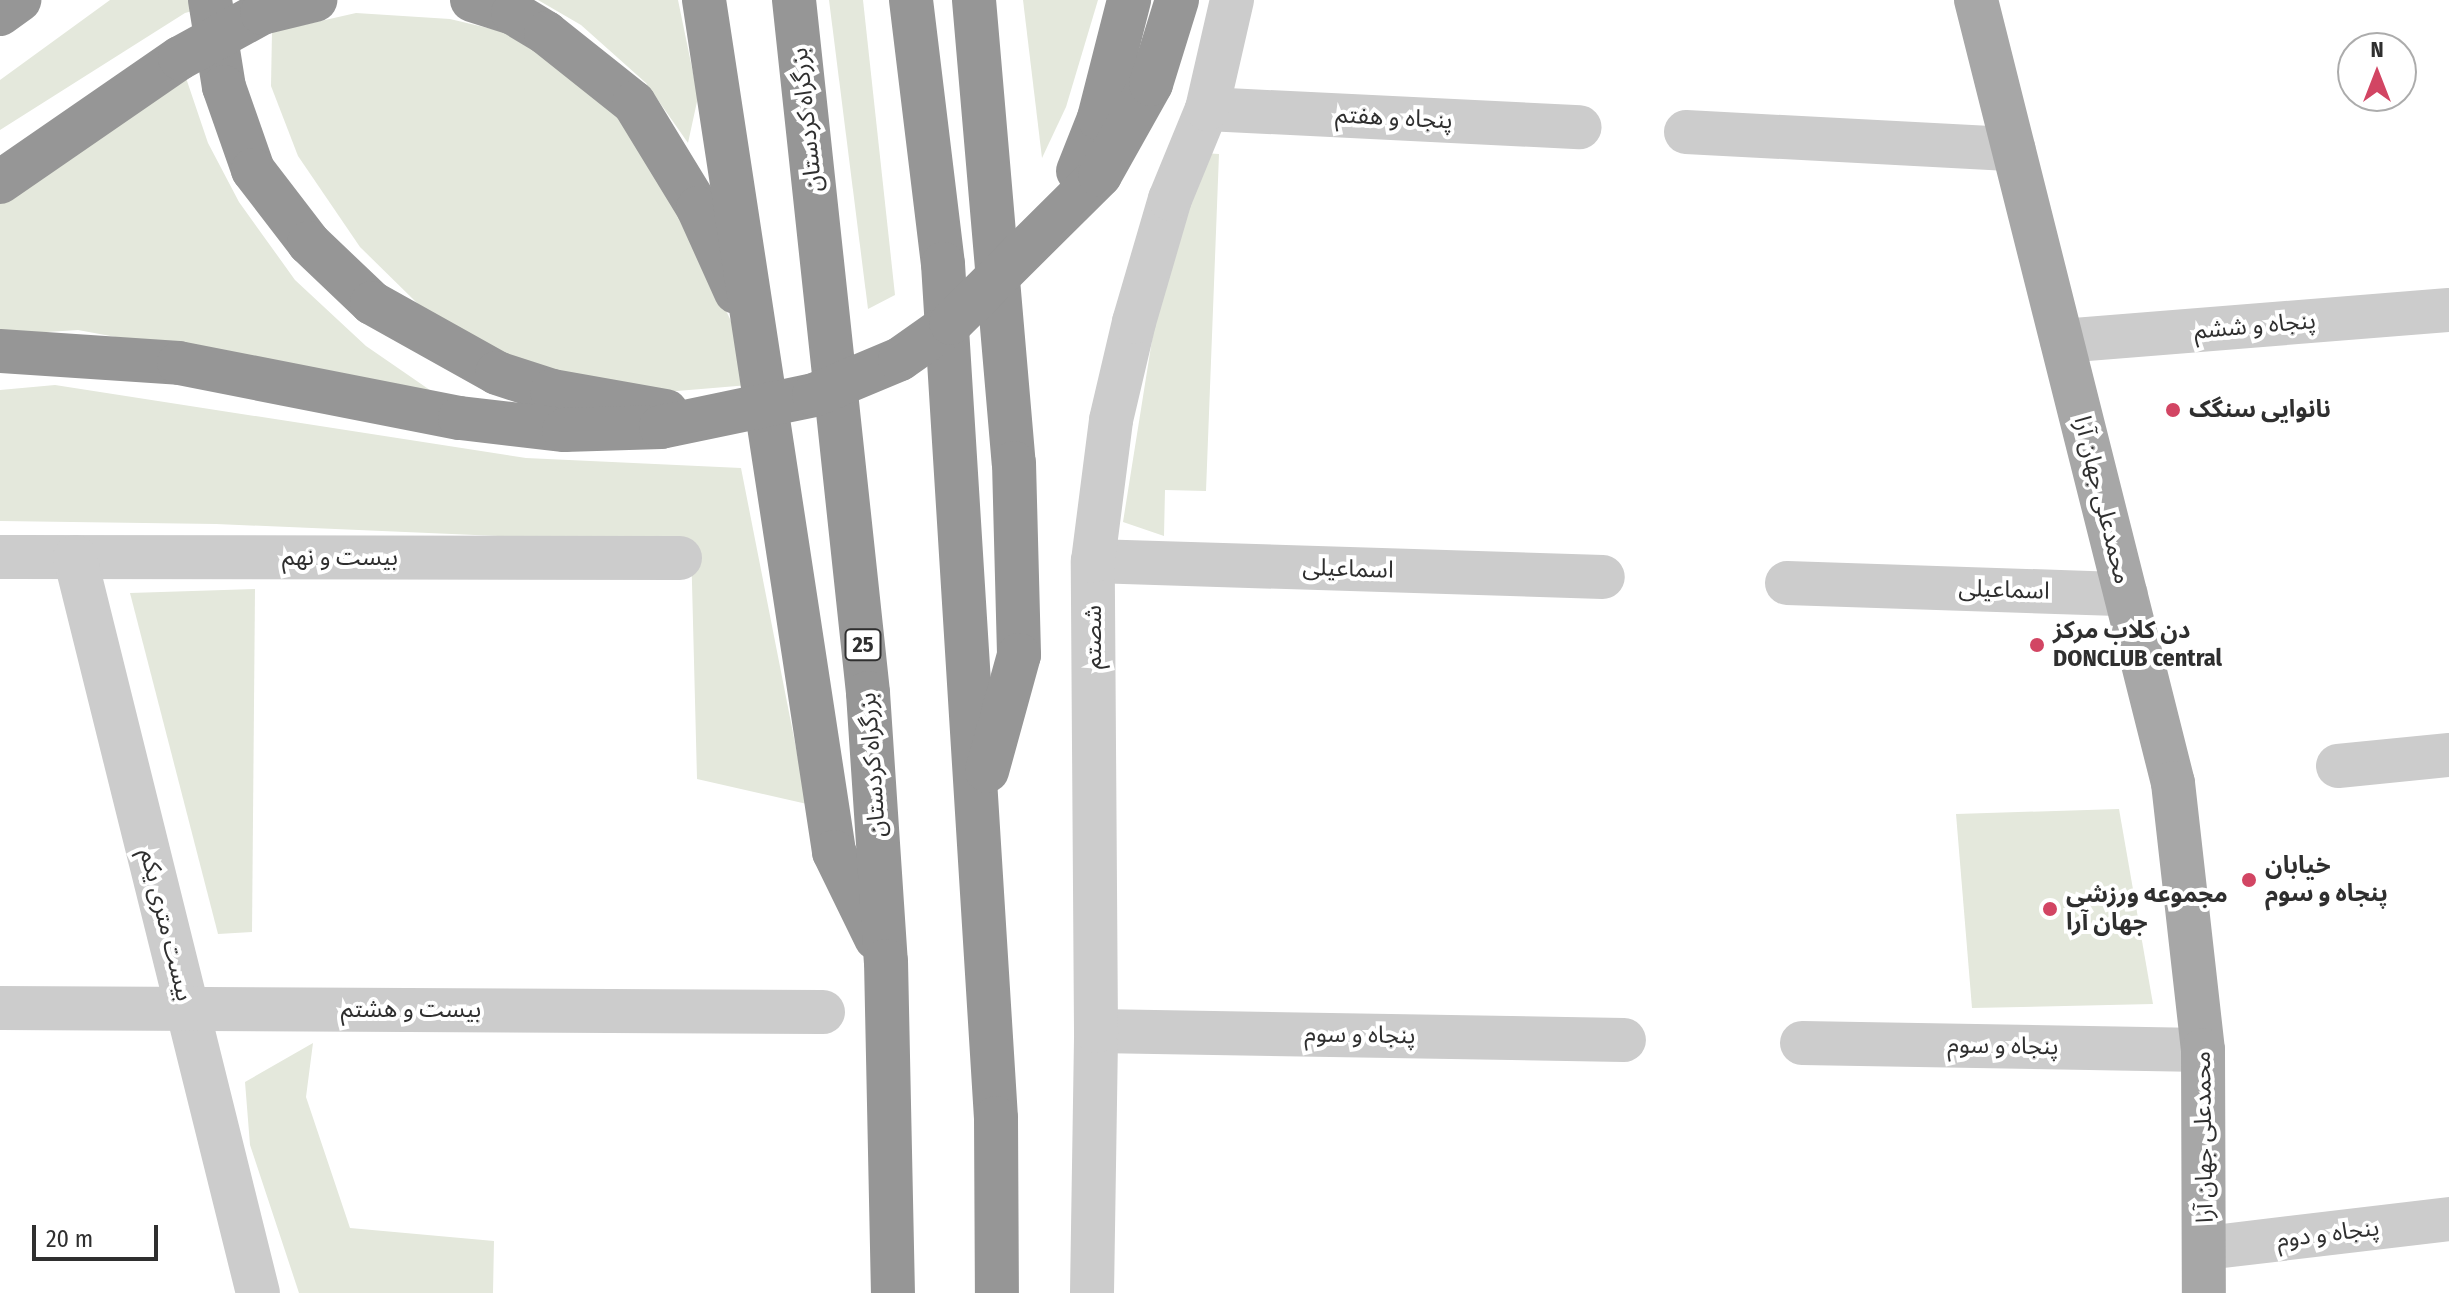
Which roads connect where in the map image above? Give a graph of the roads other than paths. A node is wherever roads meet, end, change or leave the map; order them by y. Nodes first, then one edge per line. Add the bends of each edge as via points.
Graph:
1 (19, 0) edge
2 (210, 0) edge
3 (315, 0) edge
4 (472, 0) edge
5 (704, 0) edge
6 (794, 0) edge
7 (911, 0) edge
8 (974, 0) edge
9 (1129, 0) edge
10 (1177, 0) edge
11 (1232, 0) edge
12 (1976, 0) edge
13 (0, 14) edge
14 (1207, 109) junction
15 (1580, 127) dead end
16 (1686, 132) dead end
17 (2014, 149) junction
18 (0, 182) edge
19 (1060, 218) junction
20 (2449, 310) edge
21 (2062, 341) junction
22 (761, 347) junction
23 (0, 351) edge
24 (716, 418) junction
25 (0, 557) edge
26 (75, 557) junction
27 (680, 558) dead end
28 (1093, 561) junction
29 (1603, 577) dead end
30 (1787, 583) dead end
31 (2126, 594) junction
32 (2449, 755) edge
33 (2338, 766) dead end
34 (978, 804) junction
35 (886, 961) junction
36 (0, 1008) edge
37 (187, 1009) junction
38 (823, 1012) dead end
39 (1096, 1031) junction
40 (1624, 1040) dead end
41 (1802, 1043) dead end
42 (2203, 1050) junction
43 (2449, 1219) edge
44 (2206, 1248) junction
45 (258, 1293) edge
46 (893, 1293) edge
47 (997, 1293) edge
48 (1092, 1293) edge
49 (2204, 1293) edge

1 - 13 highway
2 - 24 highway via 224,87 253,170 309,243 372,303 497,373 552,391
3 - 18 highway via 262,13 180,58
4 - 22 highway via 513,13 546,33 634,103 698,208
5 - 22 highway
6 - 35 highway, بزرگراه کردستان / 25 via 868,693
7 - 34 highway via 943,264
8 - 34 highway via 1014,463 1019,655
9 - 19 highway via 1099,118
10 - 19 highway via 1166,45 1130,125 1100,175
11 - 14 street, شصتم
12 - 17 main road, محمدعلی جهان آرا
14 - 15 street, پنجاه و هفتم
14 - 28 street, شصتم via 1170,199 1134,322 1111,420
16 - 17 street
17 - 21 main road, محمدعلی جهان آرا
19 - 24 highway via 951,323 900,359 814,395
20 - 21 street, پنجاه و ششم
21 - 31 main road, محمدعلی جهان آرا
22 - 35 highway via 834,852
23 - 24 highway via 179,363 520,427 608,432
25 - 26 street, بیست و نهم
26 - 27 street, بیست و نهم
26 - 37 street, بیست متری یکم
28 - 29 street, اسماعیلی
28 - 39 street, شصتم
30 - 31 street, اسماعیلی
31 - 42 main road, محمدعلی جهان آرا via 2173,783
32 - 33 street
34 - 47 highway via 996,1118
35 - 46 highway, بزرگراه کردستان / 25
36 - 37 street, بیست و هشتم
37 - 38 street, بیست و هشتم
37 - 45 street, بیست متری یکم
39 - 40 street, پنجاه و سوم
39 - 48 street, شصتم
41 - 42 street, پنجاه و سوم
42 - 44 main road, محمدعلی جهان آرا
43 - 44 street, پنجاه و دوم
44 - 49 main road, محمدعلی جهان آرا

